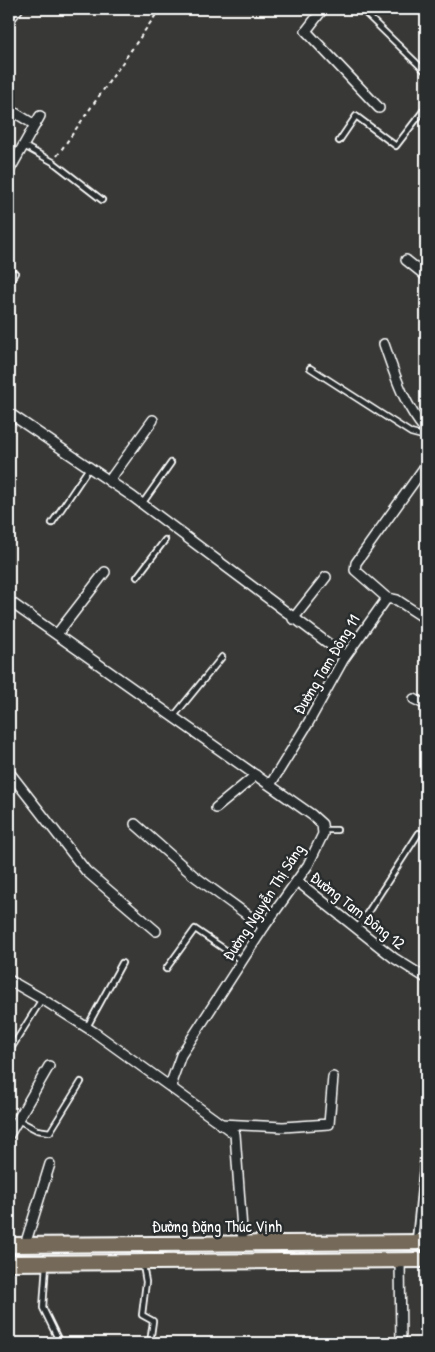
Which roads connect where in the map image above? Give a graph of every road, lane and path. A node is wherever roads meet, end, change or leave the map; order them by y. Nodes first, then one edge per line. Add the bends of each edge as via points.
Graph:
1 (18, 9) edge
2 (160, 9) edge
3 (322, 9) edge
4 (361, 9) edge
5 (9, 20) edge
6 (426, 72) edge
7 (426, 107) edge
8 (379, 108) dead end
9 (9, 109) edge
10 (40, 116) dead end
11 (35, 125) junction
12 (339, 141) dead end
13 (24, 146) junction
14 (53, 162) junction
15 (9, 171) edge
16 (102, 200) dead end
17 (406, 260) dead end
18 (15, 273) dead end
19 (426, 276) edge
20 (9, 283) edge
21 (384, 344) dead end
22 (310, 368) dead end
23 (9, 413) edge
24 (153, 420) dead end
25 (426, 431) edge
26 (426, 437) edge
27 (171, 463) dead end
28 (426, 465) edge
29 (90, 468) junction
30 (108, 481) junction
31 (142, 504) junction
32 (52, 523) dead end
33 (165, 540) dead end
34 (105, 572) dead end
35 (138, 577) dead end
36 (326, 577) dead end
37 (387, 598) junction
38 (9, 600) edge
39 (293, 619) junction
40 (426, 619) edge
41 (57, 634) junction
42 (346, 656) junction
43 (222, 657) dead end
44 (414, 698) dead end
45 (426, 705) edge
46 (174, 716) junction
47 (9, 772) edge
48 (256, 775) junction
49 (270, 785) junction
50 (216, 808) dead end
51 (135, 824) dead end
52 (323, 830) junction
53 (337, 830) dead end
54 (419, 833) dead end
55 (297, 881) junction
56 (264, 927) junction
57 (358, 929) junction
58 (156, 931) dead end
59 (242, 960) junction
60 (122, 963) dead end
61 (166, 969) dead end
62 (426, 978) edge
63 (9, 980) edge
64 (42, 999) junction
65 (87, 1027) junction
66 (9, 1052) edge
67 (49, 1066) dead end
68 (333, 1077) dead end
69 (81, 1082) dead end
70 (173, 1089) junction
71 (18, 1120) junction
72 (220, 1124) junction
73 (426, 1131) edge
74 (9, 1135) edge
75 (50, 1164) dead end
76 (243, 1243) junction
77 (420, 1243) edge
78 (9, 1245) edge
79 (25, 1245) junction
80 (400, 1260) junction
81 (426, 1260) edge
82 (142, 1261) junction
83 (46, 1262) junction
84 (9, 1263) edge
85 (60, 1343) edge
86 (150, 1343) edge
87 (401, 1343) edge

1 - 5 street
2 - 14 path
3 - 8 street via 306,31
4 - 6 lane
7 - 12 lane via 396,146 356,116
9 - 11 street
10 - 11 street
11 - 13 street
13 - 14 lane
13 - 15 street
14 - 16 lane
17 - 19 street
18 - 20 lane
21 - 25 street via 400,391 410,411
22 - 26 lane via 411,433
23 - 29 street
24 - 30 street
27 - 31 lane
28 - 37 street via 356,563 355,570
29 - 30 street
29 - 32 lane
30 - 31 street
31 - 39 street
33 - 35 lane
34 - 41 street
36 - 39 street
37 - 40 street via 397,600
37 - 42 street, Đường Tam Đông 11
38 - 41 street
39 - 42 street
41 - 46 street
42 - 49 street, Đường Tam Đông 11
43 - 46 lane
44 - 45 street
46 - 48 street
47 - 58 street via 86,871
48 - 49 street
48 - 50 street
49 - 52 street via 312,815
51 - 56 street via 194,875
52 - 53 lane
52 - 55 street, Đường Nguyễn Thị Sáng
54 - 57 lane
55 - 56 street, Đường Nguyễn Thị Sáng
55 - 57 street, Đường Tam Đông 12
56 - 59 street, Đường Nguyễn Thị Sáng
57 - 62 street, Đường Tam Đông 12
59 - 61 lane via 194,929
59 - 70 street, Đường Nguyễn Thị Sáng via 182,1055 172,1080
60 - 65 lane
63 - 64 street
64 - 65 street
64 - 66 lane
65 - 70 street
67 - 71 street
68 - 72 street via 329,1124
69 - 71 lane via 50,1132 36,1130
70 - 72 street
71 - 74 street
72 - 76 street via 235,1134
73 - 77 lane
75 - 79 street
76 - 77 main road, Đường Đặng Thúc Vịnh
76 - 79 main road, Đường Đặng Thúc Vịnh
78 - 79 main road, Đường Đặng Thúc Vịnh
80 - 81 main road
80 - 82 main road
80 - 87 street
82 - 83 main road
82 - 86 lane via 146,1282 142,1315 153,1321
83 - 84 main road
83 - 85 lane via 44,1308

